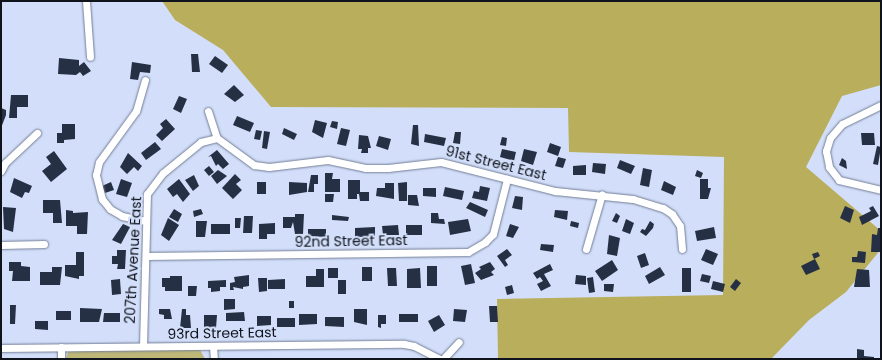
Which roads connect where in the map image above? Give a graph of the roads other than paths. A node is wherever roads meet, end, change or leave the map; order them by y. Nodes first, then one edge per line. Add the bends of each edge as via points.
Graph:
1 (86, 1) edge
2 (90, 57) dead end
3 (145, 80) dead end
4 (881, 105) edge
5 (208, 111) dead end
6 (37, 133) dead end
7 (217, 138) junction
8 (3, 162) edge
9 (1, 171) edge
10 (508, 179) junction
11 (881, 190) edge
12 (602, 194) junction
13 (145, 221) junction
14 (44, 244) dead end
15 (1, 245) edge
16 (586, 248) dead end
17 (682, 249) dead end
18 (146, 256) junction
19 (459, 342) dead end
20 (144, 346) junction
21 (213, 346) junction
22 (61, 347) junction
23 (1, 348) edge
24 (61, 359) edge
25 (214, 359) edge
26 (439, 359) edge
27 (442, 359) edge

1 - 2 street
3 - 13 street via 136,111 99,162 96,175 102,199 110,209 122,216
4 - 11 street via 842,124 830,138 826,151 829,167 839,180
5 - 7 street
6 - 8 street
7 - 10 street, 91st Street East via 246,161 261,167 315,160 337,161 364,168 388,168 431,161
7 - 13 street, 207th Avenue East via 202,142 154,182 147,194
8 - 9 street
10 - 12 street, 91st Street East via 555,191
10 - 18 street, 92nd Street East via 493,234 468,252
12 - 16 street
12 - 17 street, 91st Street East via 650,204 672,214 680,226
13 - 18 street, 207th Avenue East
14 - 15 street
18 - 20 street, 207th Avenue East via 142,313
19 - 27 street
20 - 21 street, 93rd Street East
20 - 22 street, 93rd Street East
21 - 25 street
21 - 26 street, 93rd Street East via 404,344 414,346
22 - 23 street, 93rd Street East
22 - 24 street

